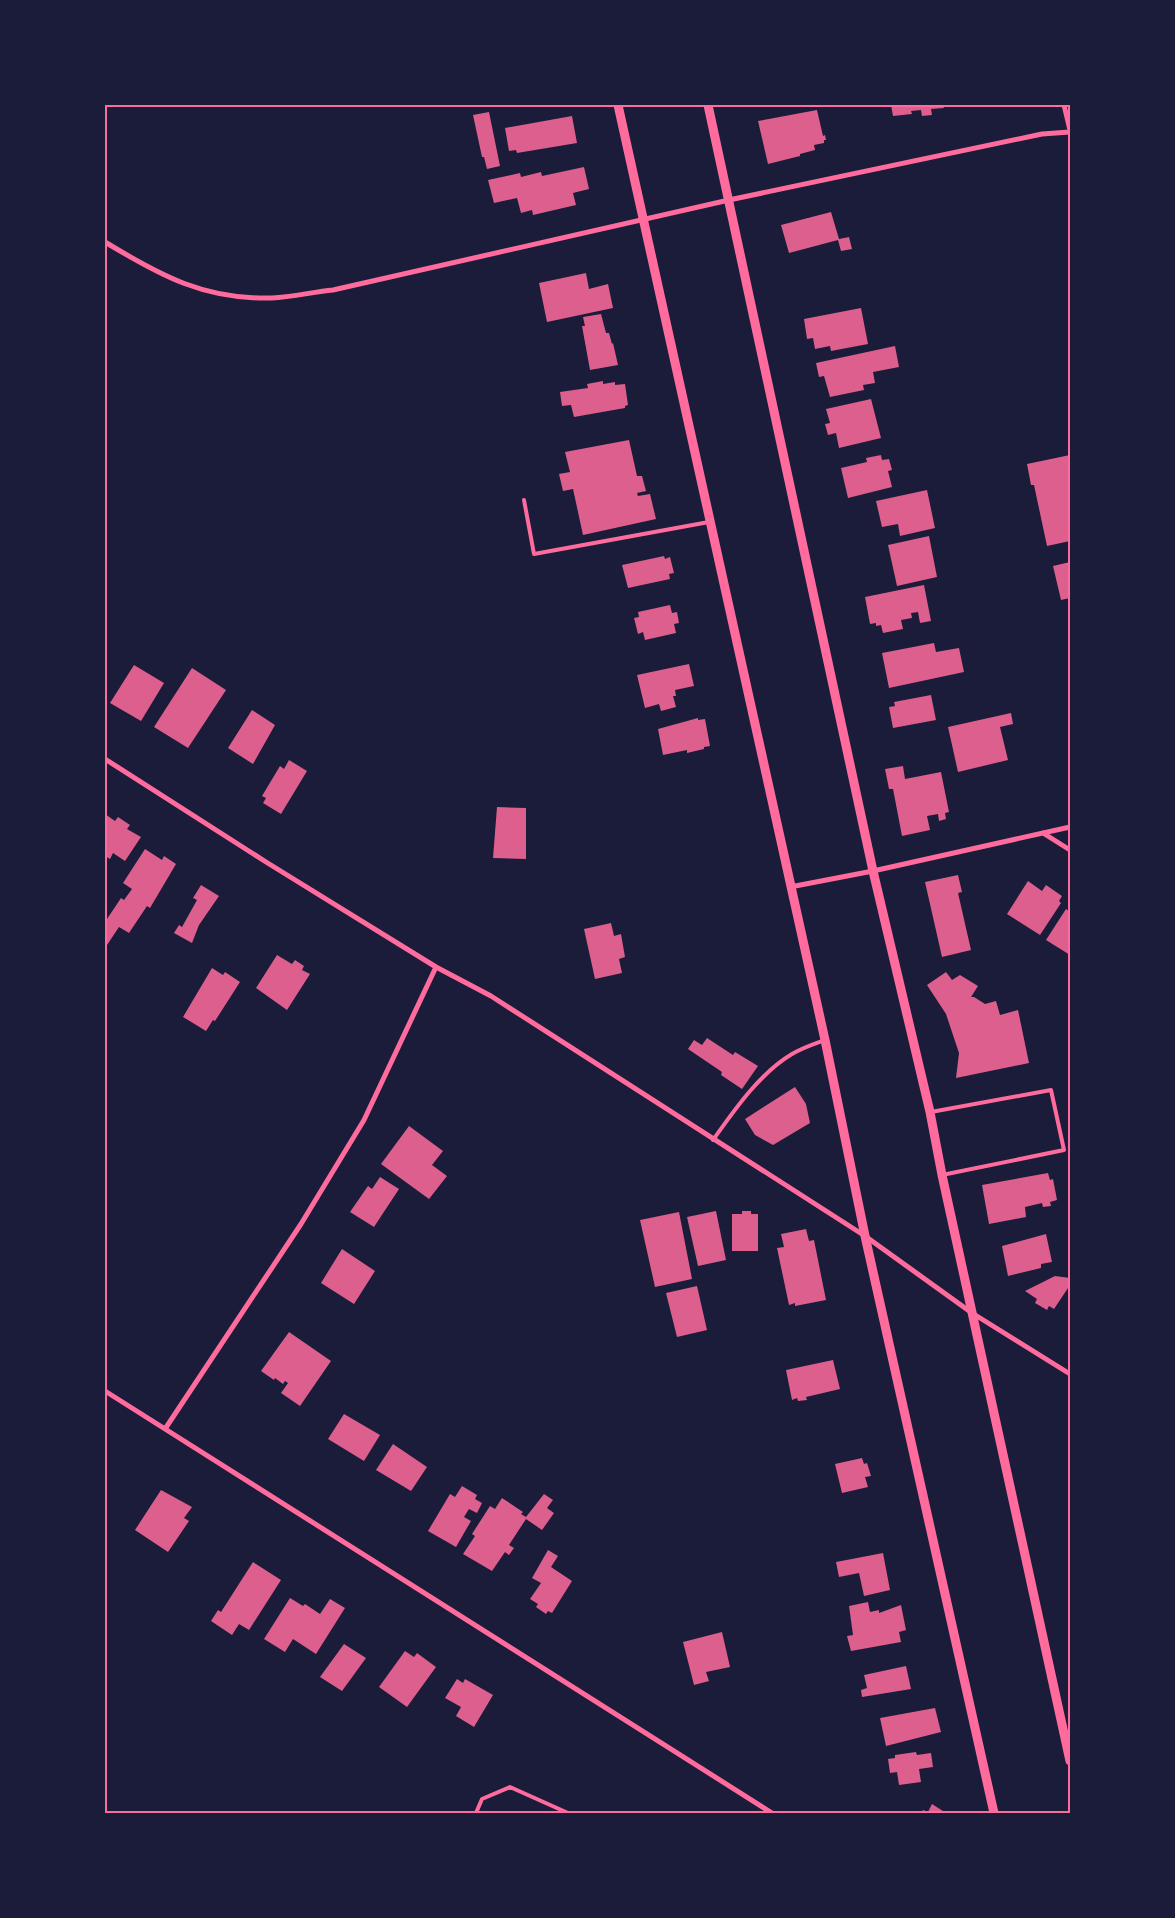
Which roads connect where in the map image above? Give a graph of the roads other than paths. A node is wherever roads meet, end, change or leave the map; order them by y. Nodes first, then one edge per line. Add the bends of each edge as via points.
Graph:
1 (618, 105) edge
2 (708, 105) edge
3 (1064, 105) edge
4 (1070, 131) edge
5 (729, 200) junction
6 (642, 220) junction
7 (105, 242) edge
8 (524, 500) dead end
9 (709, 522) junction
10 (105, 759) edge
11 (1070, 827) edge
12 (1043, 833) junction
13 (1070, 850) edge
14 (873, 871) junction
15 (790, 888) junction
16 (436, 967) junction
17 (825, 1040) junction
18 (930, 1112) junction
19 (713, 1140) junction
20 (942, 1175) junction
21 (865, 1236) junction
22 (972, 1313) junction
23 (1070, 1374) edge
24 (105, 1391) edge
25 (165, 1429) junction
26 (1070, 1761) edge
27 (476, 1813) edge
28 (568, 1813) edge
29 (772, 1813) edge
30 (994, 1813) edge

1 - 6 street
2 - 5 street
3 - 4 street
4 - 5 street via 1042,134
5 - 6 street
5 - 14 street
6 - 7 street via 333,290 273,298 229,296 194,288 160,274
6 - 9 street
8 - 9 lane via 534,554
9 - 15 street
10 - 16 street
11 - 12 street
12 - 13 street
12 - 14 street
14 - 15 street
14 - 18 street
15 - 17 street
16 - 19 street via 491,996
16 - 25 street via 364,1120 301,1224
17 - 19 lane via 793,1054 766,1074
17 - 21 street
18 - 20 street
18 - 20 lane via 1052,1090 1064,1150
19 - 21 street
20 - 22 street
21 - 22 street
21 - 30 street
22 - 23 street
22 - 26 street
24 - 25 street
25 - 29 street
27 - 28 lane via 482,1798 510,1788

